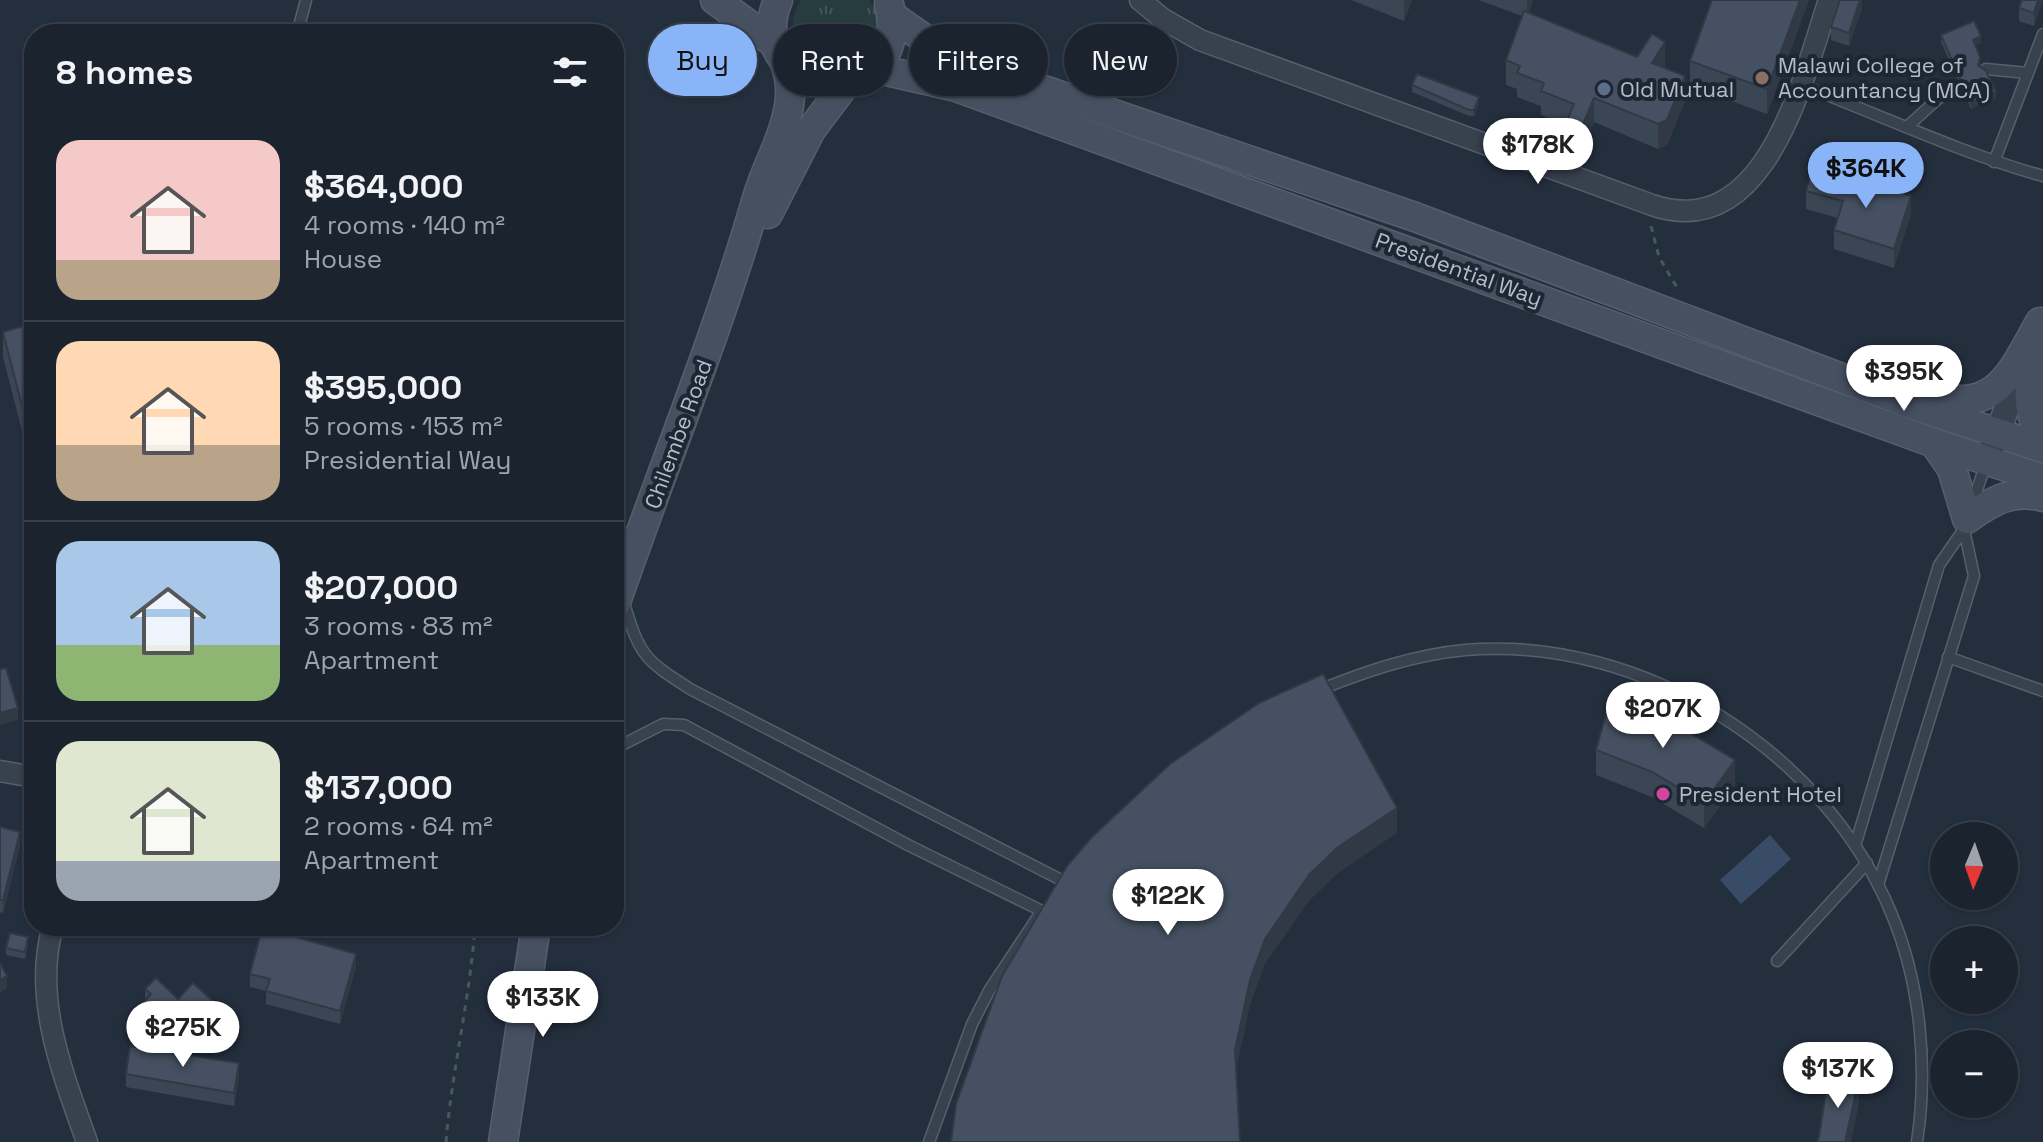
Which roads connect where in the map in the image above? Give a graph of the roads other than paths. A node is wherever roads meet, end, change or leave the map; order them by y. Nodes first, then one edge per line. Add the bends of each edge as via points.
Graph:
1 (306, 0) edge
2 (715, 0) edge
3 (778, 0) edge
4 (1140, 0) edge
5 (1829, 0) edge
6 (889, 8) edge
7 (300, 24) edge
8 (774, 24) edge
9 (2043, 34) edge
10 (773, 46) edge
11 (1986, 69) edge
12 (893, 73) edge
13 (2028, 73) junction
14 (1801, 85) junction
15 (1951, 87) dead end
16 (790, 96) edge
17 (836, 96) edge
18 (1909, 125) junction
19 (1994, 162) junction
20 (2043, 176) edge
21 (742, 260) junction
22 (2042, 322) edge
23 (1712, 330) junction
24 (1996, 432) junction
25 (2043, 437) edge
26 (1934, 443) junction
27 (2043, 448) edge
28 (1987, 460) junction
29 (2043, 479) edge
30 (2043, 497) edge
31 (1965, 524) junction
32 (626, 535) edge
33 (624, 615) edge
34 (1948, 657) junction
35 (2043, 691) edge
36 (1310, 694) edge
37 (624, 744) edge
38 (0, 771) edge
39 (24, 775) edge
40 (1855, 846) junction
41 (1867, 863) junction
42 (1073, 872) edge
43 (1065, 882) junction
44 (1878, 885) junction
45 (1057, 892) edge
46 (1049, 901) edge
47 (1042, 911) junction
48 (51, 936) edge
49 (534, 936) edge
50 (1777, 961) dead end
51 (87, 1142) edge
52 (503, 1142) edge
53 (929, 1142) edge
54 (1917, 1142) edge

1 - 7 lane
2 - 10 main road
3 - 8 main road
4 - 14 street via 1200,40 1652,205 1689,210 1736,193 1769,158
5 - 14 street
6 - 23 main road, Presidential Way via 936,47 1023,83 1415,217
9 - 13 lane
11 - 13 lane
12 - 26 main road, Presidential Way via 956,87
13 - 19 lane
14 - 18 lane
15 - 18 lane
16 - 21 main road
17 - 21 main road via 811,130
18 - 19 lane
19 - 20 lane
21 - 32 main road, Chilembe Road
22 - 23 main road via 1998,388 1961,402 1805,349
22 - 24 street
22 - 25 main road via 2029,409
23 - 24 main road, Presidential Way
24 - 27 main road, Presidential Way
24 - 28 street
26 - 28 main road, Presidential Way
26 - 31 main road via 1952,469
28 - 29 main road, Presidential Way
28 - 31 lane
30 - 31 main road via 2010,494 1991,501
31 - 34 lane via 1974,576
31 - 40 lane via 1939,565
33 - 43 lane via 651,664 692,690
34 - 35 lane
34 - 44 lane
36 - 40 lane via 1377,667 1437,654 1514,651 1580,658 1656,682 1713,710 1782,762
37 - 47 lane via 663,724 684,725
38 - 39 street
40 - 41 lane
41 - 44 lane
41 - 50 lane
42 - 43 lane
43 - 45 lane
44 - 54 lane via 1901,941 1917,1016 1924,1083
46 - 47 lane
47 - 53 lane via 972,1024
48 - 51 street via 48,1017
49 - 52 main road

